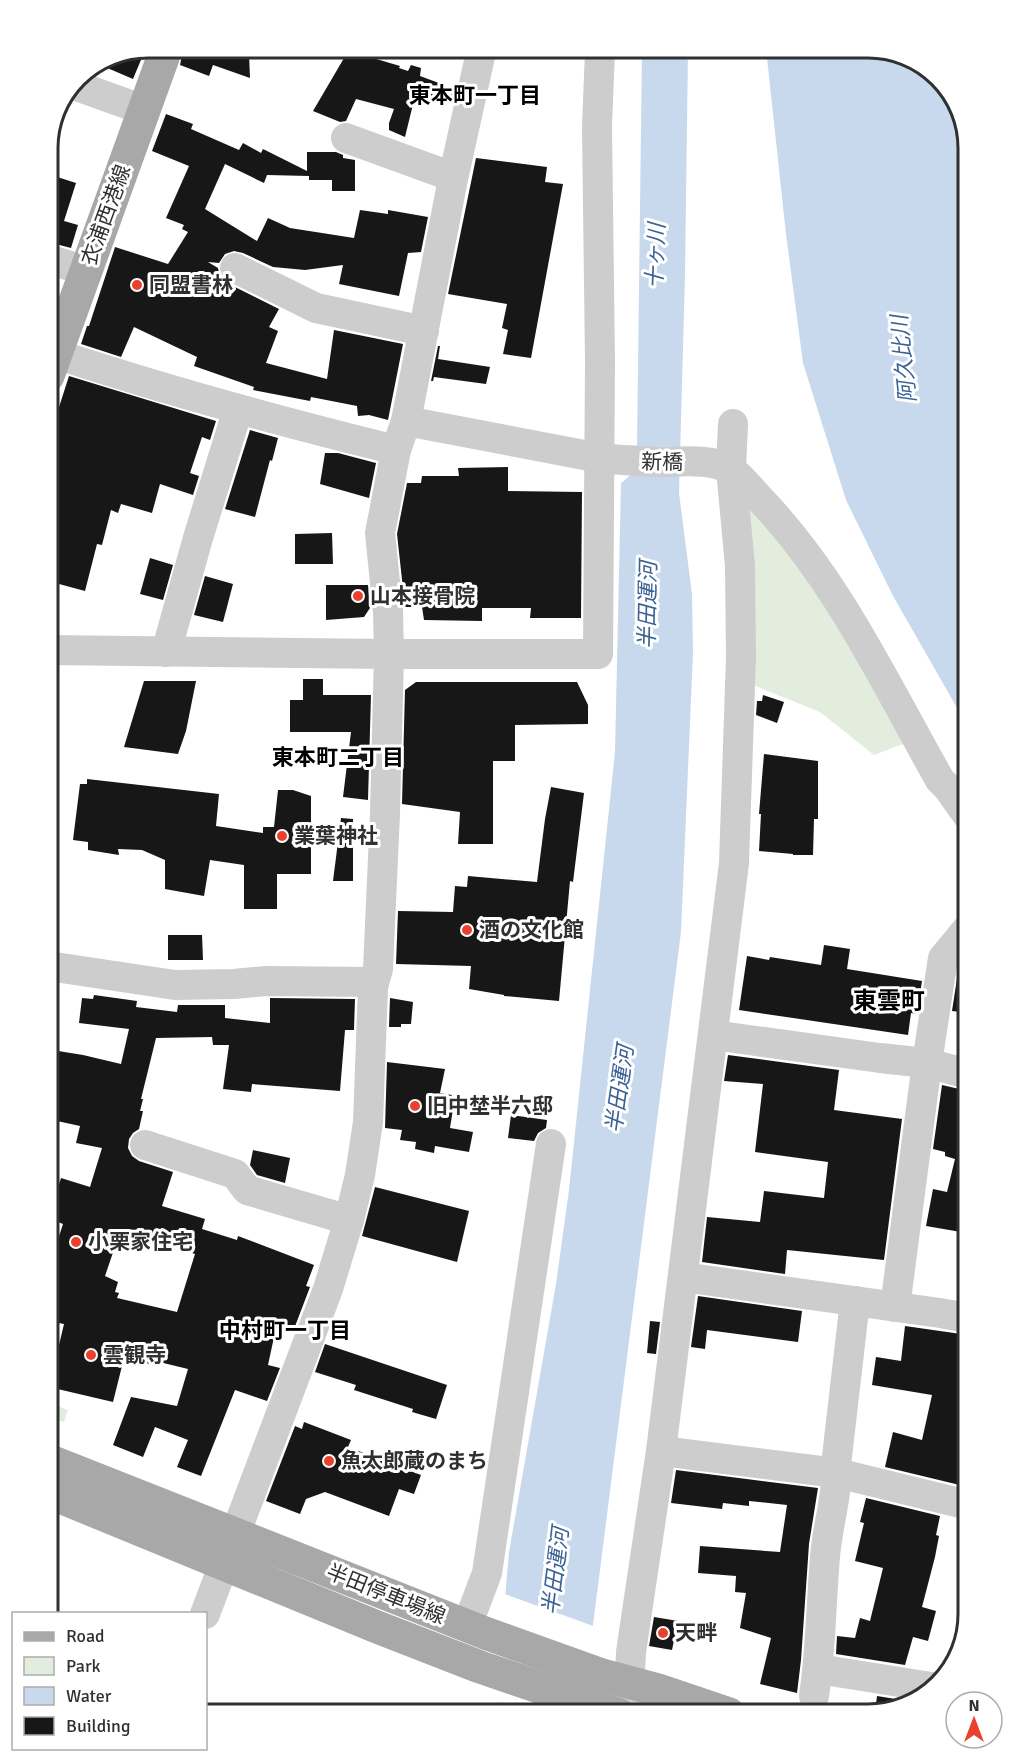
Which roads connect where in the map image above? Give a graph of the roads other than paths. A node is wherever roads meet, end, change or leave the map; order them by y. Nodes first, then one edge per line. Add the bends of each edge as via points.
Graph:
1 (163, 58) edge
2 (480, 58) edge
3 (600, 59) edge
4 (82, 88) edge
5 (144, 110) junction
6 (346, 138) dead end
7 (453, 177) junction
8 (59, 262) edge
9 (235, 268) dead end
10 (86, 271) junction
11 (424, 331) junction
12 (59, 346) edge
13 (59, 366) edge
14 (238, 409) junction
15 (406, 421) junction
16 (733, 424) dead end
17 (396, 450) junction
18 (613, 460) junction
19 (731, 469) junction
20 (59, 650) edge
21 (166, 652) junction
22 (389, 654) junction
23 (958, 802) edge
24 (958, 950) edge
25 (59, 968) edge
26 (374, 982) junction
27 (713, 1035) junction
28 (927, 1063) junction
29 (958, 1071) edge
30 (551, 1144) dead end
31 (145, 1145) dead end
32 (349, 1220) junction
33 (684, 1277) junction
34 (855, 1301) junction
35 (895, 1307) junction
36 (958, 1316) edge
37 (661, 1451) junction
38 (59, 1464) edge
39 (837, 1473) junction
40 (59, 1497) edge
41 (958, 1503) edge
42 (236, 1534) junction
43 (224, 1565) junction
44 (206, 1612) edge
45 (476, 1630) junction
46 (920, 1687) edge
47 (629, 1698) edge
48 (586, 1704) edge
49 (699, 1704) edge

1 - 5 main road, 衣浦西港線
2 - 7 street
3 - 18 street via 600,362
4 - 5 street
5 - 10 main road, 衣浦西港線
6 - 7 street
7 - 11 street
8 - 10 street
9 - 11 street via 316,308
10 - 12 main road, 衣浦西港線
11 - 15 street
13 - 14 street via 104,370
14 - 17 street
14 - 21 street
15 - 17 street
15 - 18 street, 新橋
16 - 19 street
17 - 22 street via 380,533
18 - 19 street, 新橋 via 699,462
18 - 22 street via 598,654
19 - 23 street via 805,552 854,625 940,780
19 - 27 street via 740,566 741,657 734,863
20 - 21 street
21 - 22 street
22 - 26 street via 378,969
24 - 28 street via 944,958
25 - 26 street via 175,985
26 - 32 street via 368,1122
27 - 28 street
27 - 33 street
28 - 29 street
28 - 35 street
30 - 45 street
31 - 32 street via 235,1174 247,1190
32 - 42 street via 328,1289
33 - 34 street
33 - 37 street
34 - 35 street
34 - 39 street
35 - 36 street
37 - 39 street
37 - 47 street via 631,1652
38 - 42 main road, 半田停車場線
39 - 41 street
39 - 46 street via 825,1555 816,1682
40 - 43 main road, 半田停車場線
42 - 43 street
42 - 45 main road, 半田停車場線
43 - 44 street
43 - 48 main road, 半田停車場線 via 480,1667
45 - 47 main road, 半田停車場線 via 594,1672
47 - 49 main road, 半田停車場線 via 658,1690

